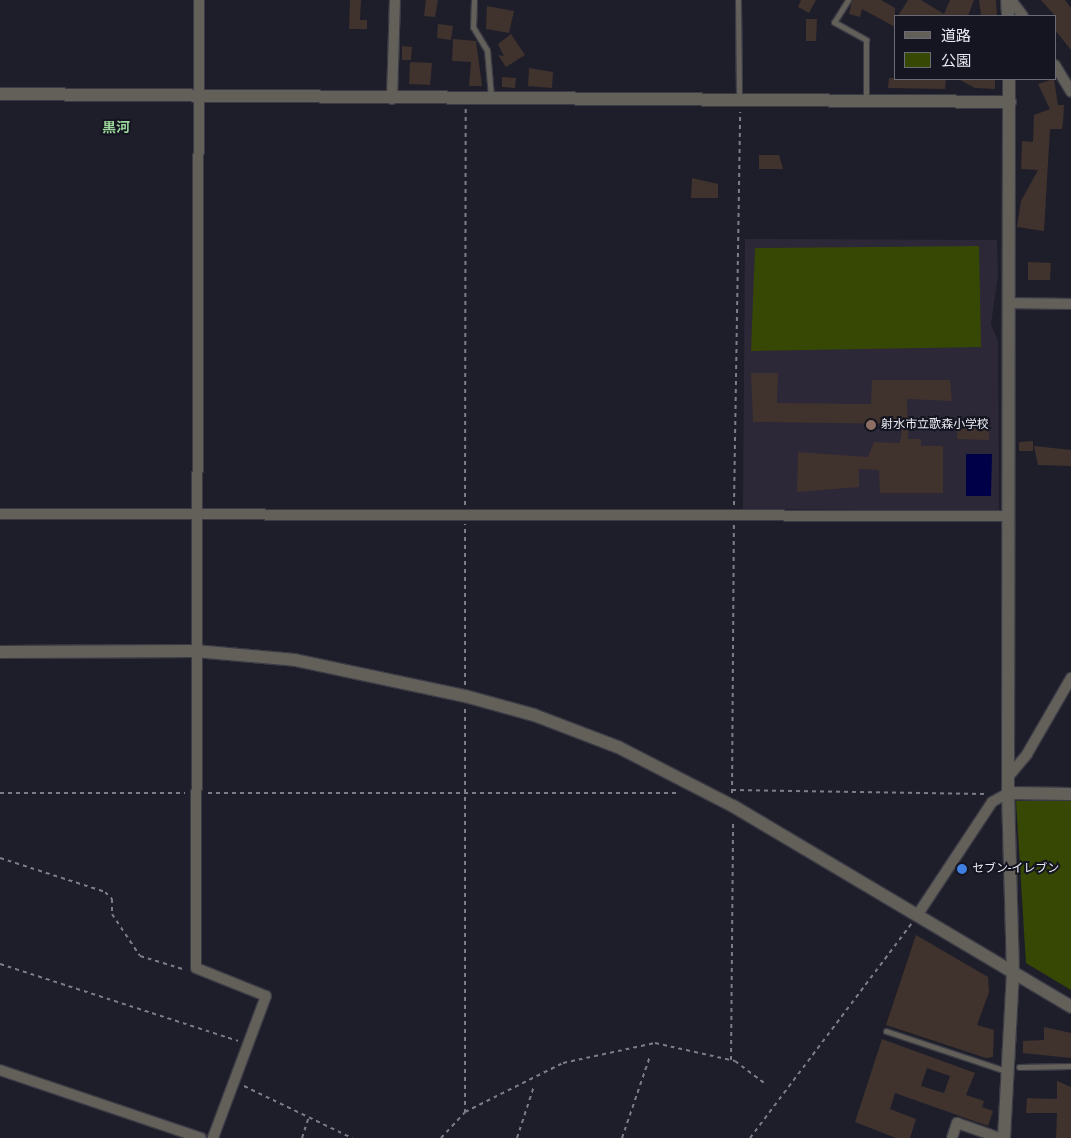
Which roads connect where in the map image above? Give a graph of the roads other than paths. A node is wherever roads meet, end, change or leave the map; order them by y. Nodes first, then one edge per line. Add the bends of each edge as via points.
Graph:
1 (199, 0) edge
2 (395, 0) edge
3 (474, 0) edge
4 (738, 0) edge
5 (848, 0) edge
6 (1009, 0) edge
7 (1008, 15) edge
8 (1022, 15) edge
9 (1056, 67) edge
10 (1009, 80) edge
11 (1071, 92) edge
12 (0, 94) edge
13 (199, 97) junction
14 (392, 98) junction
15 (491, 100) junction
16 (740, 101) junction
17 (866, 101) junction
18 (1010, 102) junction
19 (1009, 302) junction
20 (1071, 304) edge
21 (197, 513) junction
22 (0, 514) edge
23 (1008, 516) junction
24 (195, 651) junction
25 (0, 652) edge
26 (1071, 678) edge
27 (1008, 777) junction
28 (1008, 793) junction
29 (1071, 794) edge
30 (918, 914) junction
31 (1013, 972) junction
32 (1071, 1007) edge
33 (886, 1031) dead end
34 (1071, 1066) edge
35 (1014, 1069) junction
36 (0, 1070) edge
37 (201, 1138) edge
38 (213, 1138) edge
39 (952, 1138) edge
40 (1002, 1138) edge

1 - 13 street
2 - 14 street
3 - 15 lane via 473,27 487,50
4 - 16 lane
5 - 17 lane via 834,22 866,40
6 - 7 street
6 - 8 street
9 - 11 street
10 - 18 street
12 - 13 street
13 - 14 street
13 - 21 street
14 - 15 street
15 - 16 street
16 - 17 street
17 - 18 street
18 - 19 street
19 - 20 street
19 - 23 street
21 - 22 street
21 - 23 street
21 - 24 street
23 - 27 street
24 - 25 street
24 - 30 street via 295,660 465,696 618,747 733,806
24 - 38 street via 196,968 266,996
26 - 27 street via 1028,754
27 - 28 street
28 - 29 street
28 - 30 street via 992,802
28 - 31 street
30 - 31 street
31 - 32 street
31 - 35 street
33 - 35 lane
34 - 35 lane
35 - 40 street
36 - 37 street
39 - 40 street via 958,1123

